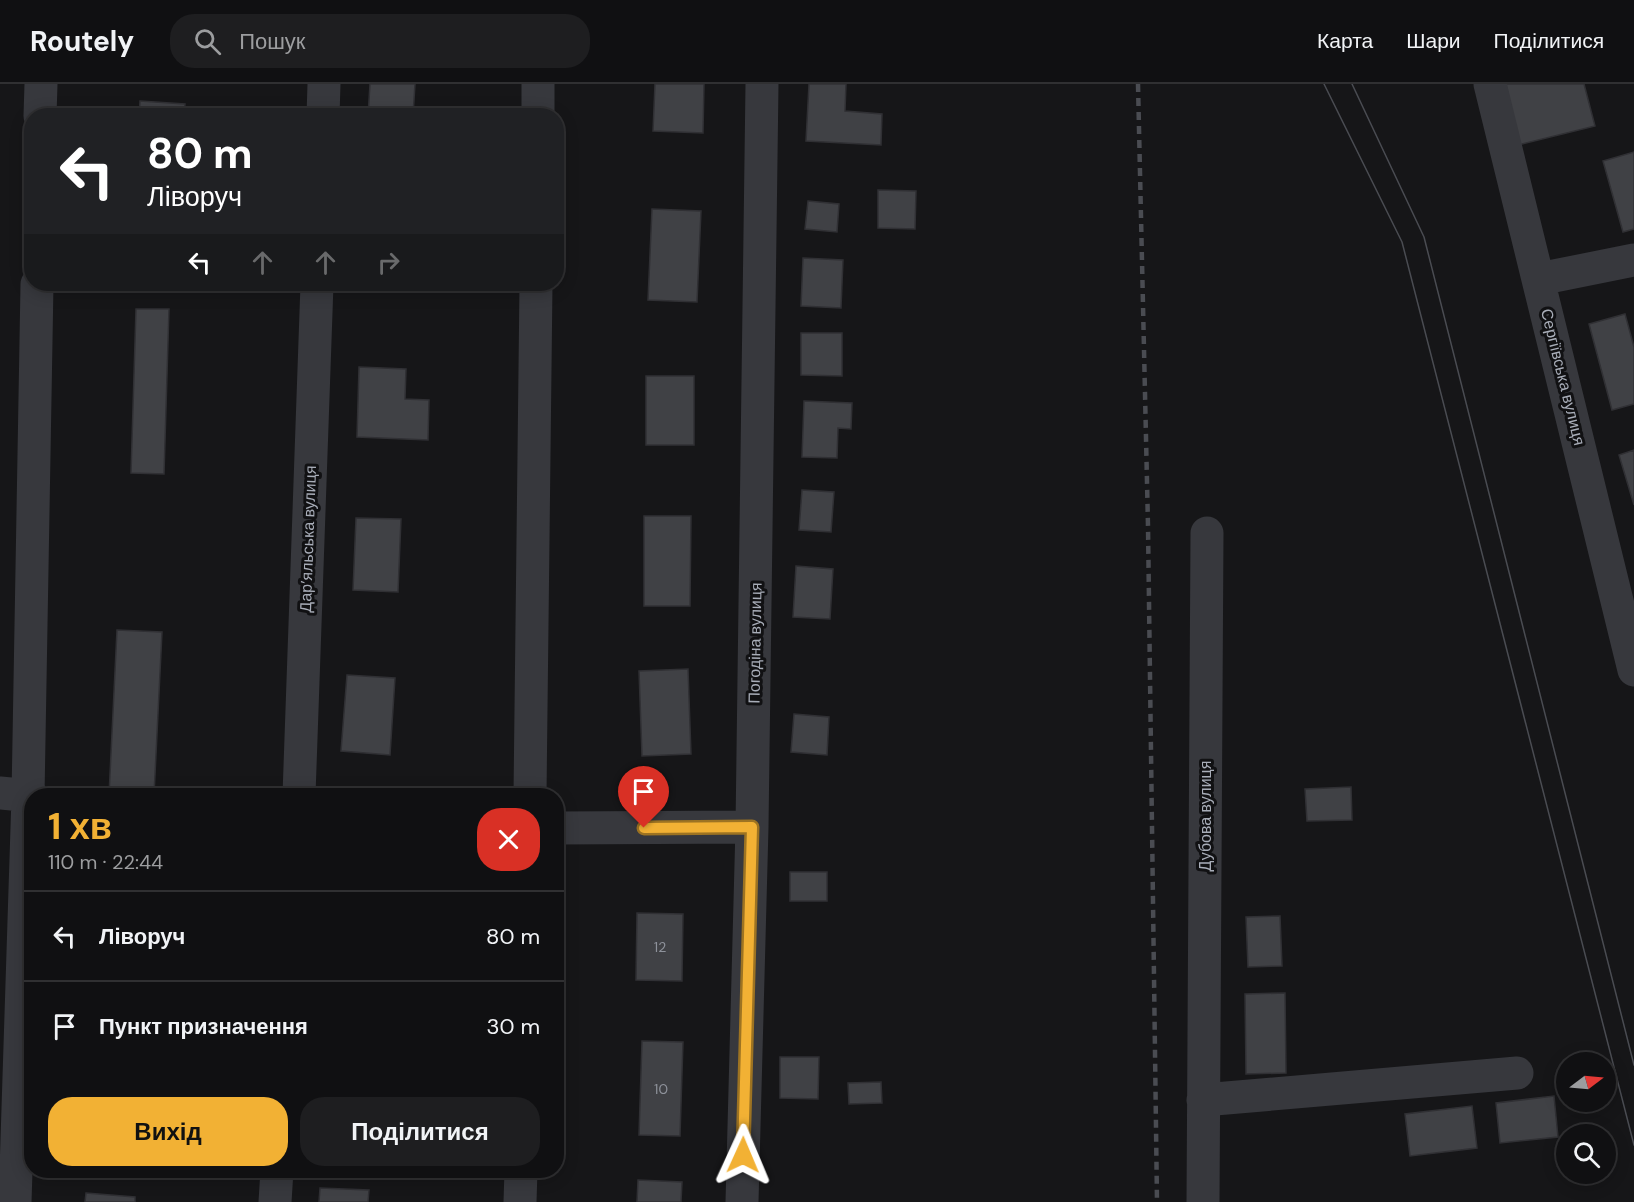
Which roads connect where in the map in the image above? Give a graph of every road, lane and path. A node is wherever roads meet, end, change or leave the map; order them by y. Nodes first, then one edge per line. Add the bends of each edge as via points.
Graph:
1 (40, 84) edge
2 (324, 84) edge
3 (538, 84) edge
4 (762, 84) edge
5 (1490, 84) edge
6 (40, 108) edge
7 (323, 108) edge
8 (538, 108) edge
9 (1634, 260) edge
10 (1539, 279) junction
11 (37, 291) edge
12 (317, 291) edge
13 (536, 291) edge
14 (1207, 533) dead end
15 (1634, 670) edge
16 (299, 788) edge
17 (530, 788) edge
18 (20, 795) edge
19 (752, 827) junction
20 (564, 828) edge
21 (1517, 1073) dead end
22 (1203, 1100) junction
23 (276, 1178) edge
24 (521, 1178) edge
25 (15, 1202) edge
26 (275, 1202) edge
27 (520, 1202) edge
28 (742, 1202) edge
29 (1203, 1202) edge

1 - 6 street
2 - 7 street
3 - 8 street
4 - 19 street, Погодіна вулиця
5 - 10 street, Сергіївська вулиця
9 - 10 street
10 - 15 street, Сергіївська вулиця
11 - 18 street
12 - 16 street, Дар’яльська вулиця
13 - 17 street
14 - 22 street, Дубова вулиця
18 - 25 street
19 - 20 street
19 - 28 street, Погодіна вулиця
21 - 22 street
22 - 29 street, Дубова вулиця
23 - 26 street
24 - 27 street

